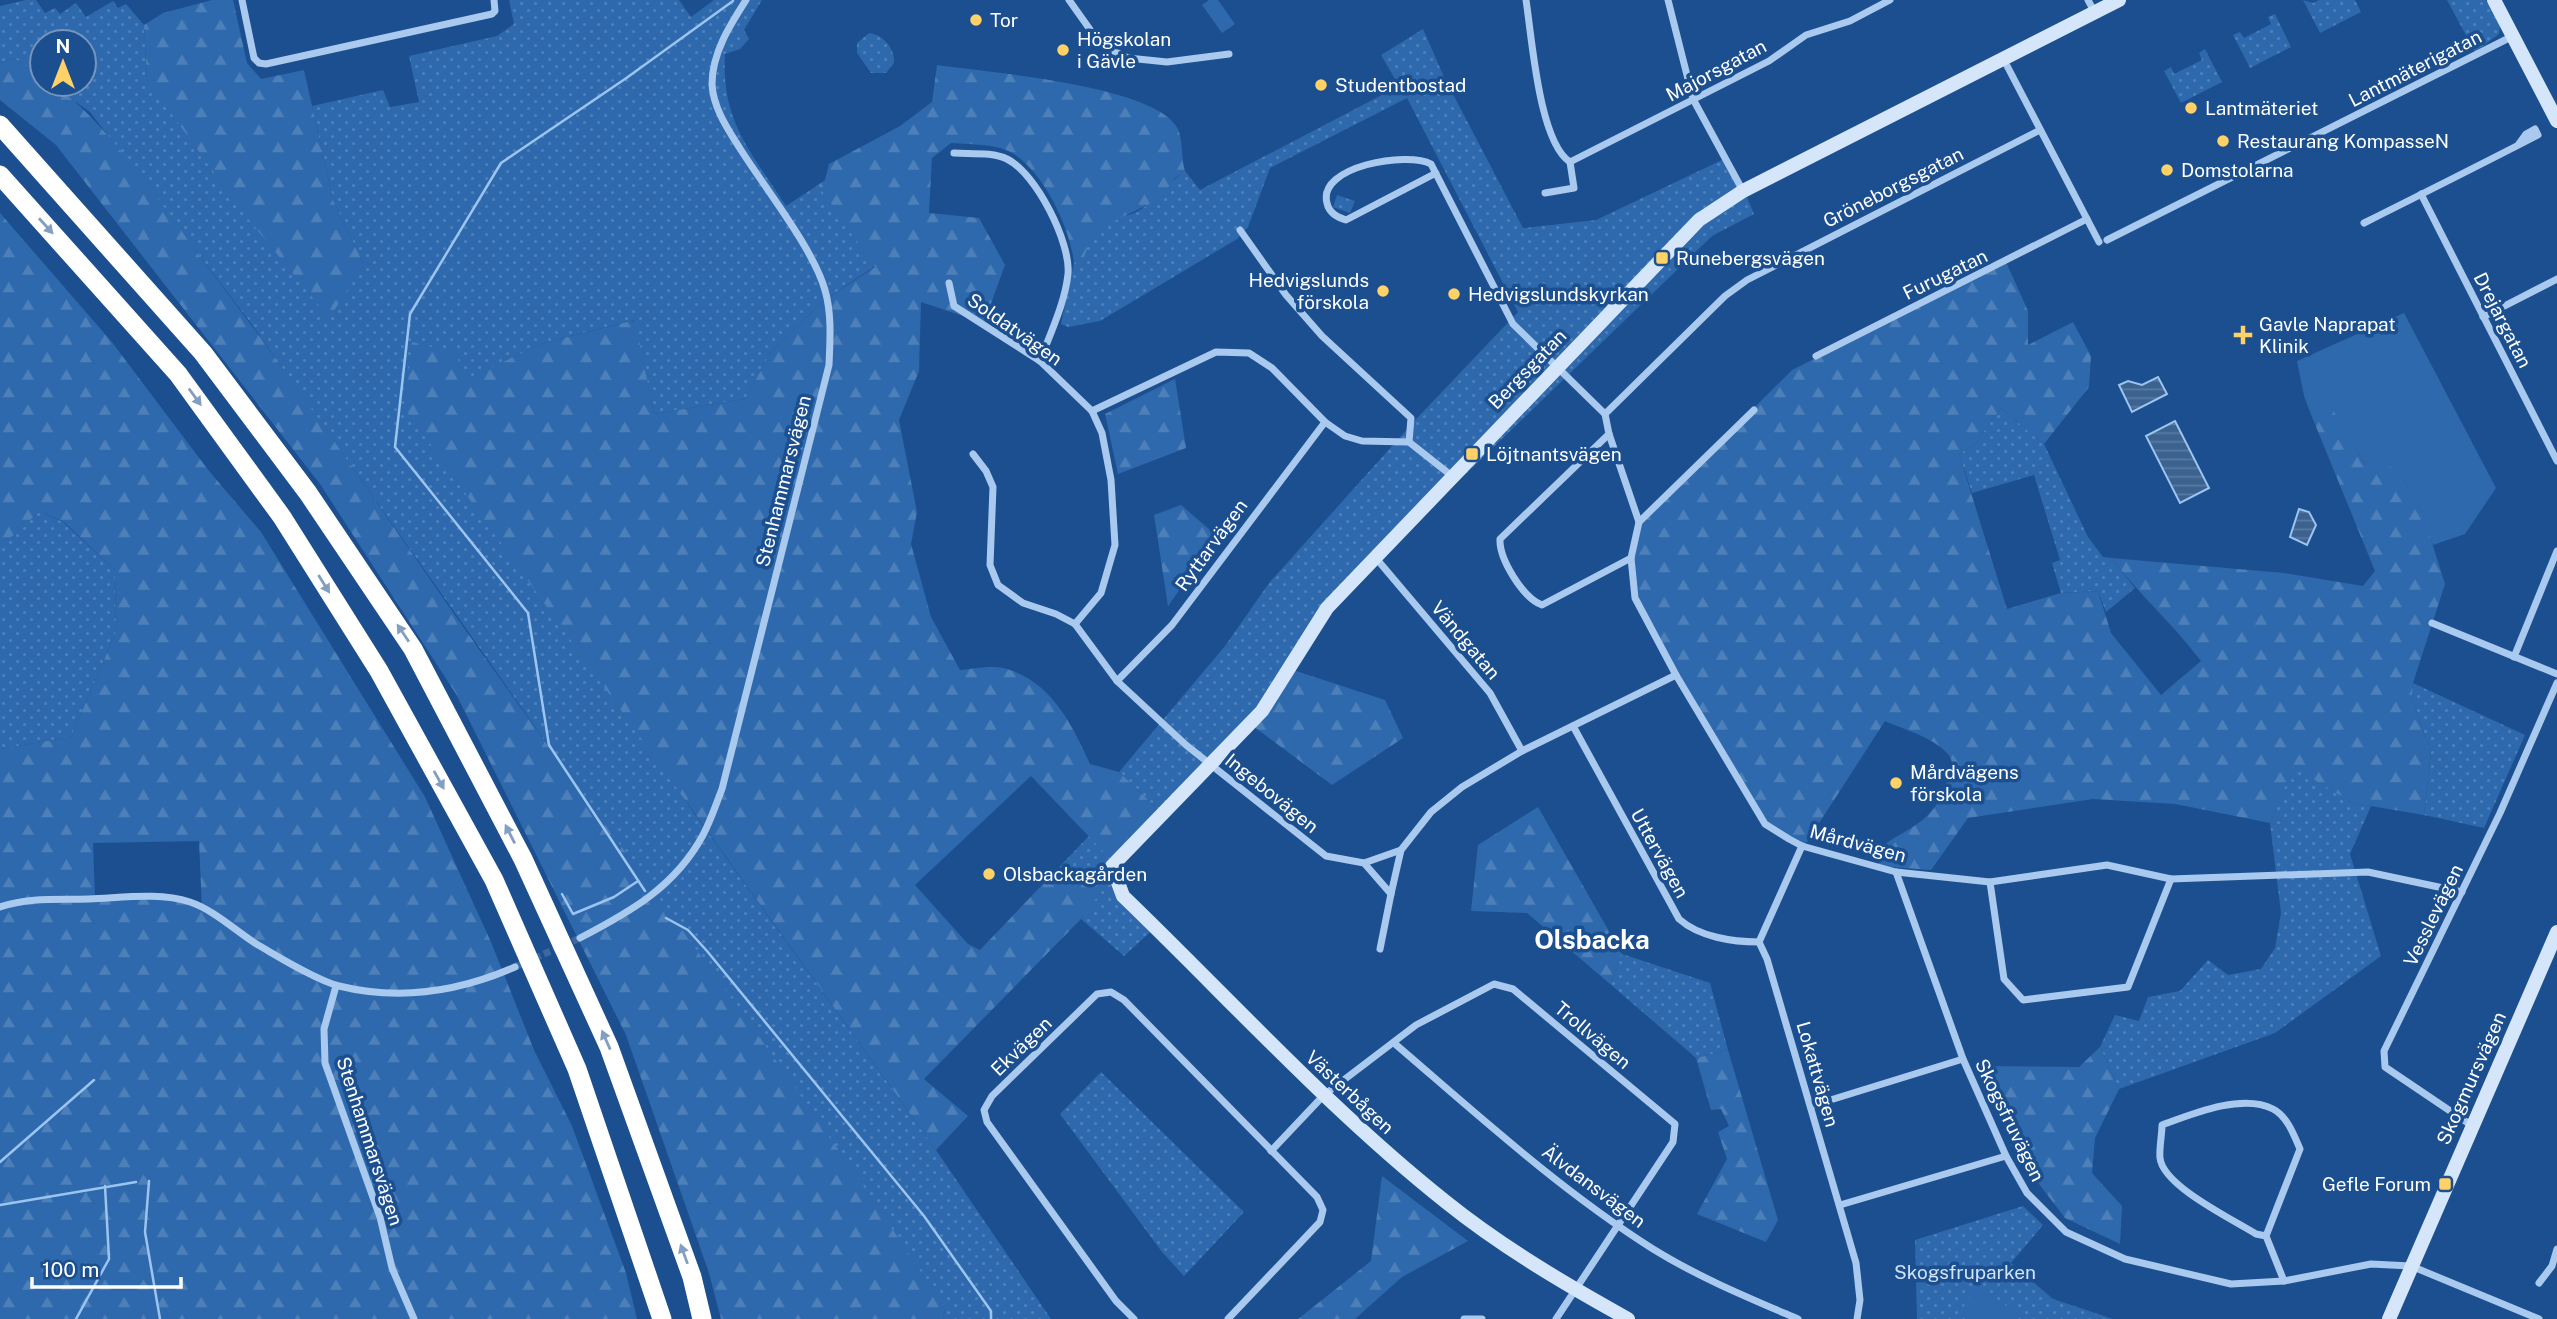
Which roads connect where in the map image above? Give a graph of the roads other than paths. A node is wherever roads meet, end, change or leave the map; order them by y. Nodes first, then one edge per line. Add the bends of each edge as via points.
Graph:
1 (242, 0) edge
2 (494, 0) edge
3 (746, 0) edge
4 (1069, 0) edge
5 (1527, 0) edge
6 (1668, 0) edge
7 (1890, 0) edge
8 (2119, 0) edge
9 (2494, 0) edge
10 (2091, 6) edge
11 (2512, 36) junction
12 (1229, 54) dead end
13 (2004, 60) junction
14 (1693, 99) junction
15 (2557, 121) edge
16 (0, 125) edge
17 (2040, 130) junction
18 (2518, 145) dead end
19 (954, 153) dead end
20 (1570, 162) junction
21 (1436, 173) junction
22 (0, 175) edge
23 (1743, 191) junction
24 (1545, 193) dead end
25 (2421, 194) junction
26 (2087, 219) junction
27 (2364, 223) dead end
28 (1240, 230) dead end
29 (2557, 279) edge
30 (949, 283) dead end
31 (2483, 317) junction
32 (1816, 356) dead end
33 (1041, 361) junction
34 (1555, 367) junction
35 (1754, 410) dead end
36 (1092, 411) junction
37 (1605, 414) junction
38 (1325, 422) junction
39 (1609, 434) junction
40 (1409, 442) junction
41 (972, 454) dead end
42 (2557, 461) edge
43 (1452, 475) junction
44 (1639, 522) junction
45 (2557, 551) edge
46 (1375, 557) junction
47 (1631, 558) junction
48 (2432, 623) dead end
49 (1075, 624) junction
50 (2514, 657) junction
51 (2557, 674) edge
52 (1676, 675) junction
53 (1116, 681) junction
54 (2557, 683) edge
55 (1573, 726) junction
56 (1522, 751) junction
57 (1211, 765) junction
58 (1132, 842) joint
59 (1802, 846) junction
60 (1401, 850) junction
61 (1364, 863) junction
62 (1896, 872) junction
63 (2171, 879) junction
64 (1990, 882) junction
65 (2462, 892) junction
66 (1391, 894) junction
67 (0, 907) edge
68 (2557, 932) edge
69 (580, 938) tunnel mouth
70 (1759, 942) junction
71 (1380, 949) dead end
72 (515, 967) tunnel mouth
73 (336, 986) junction
74 (1394, 1043) junction
75 (1963, 1059) junction
76 (1324, 1095) junction
77 (1811, 1106) junction
78 (2471, 1125) junction
79 (1271, 1151) junction
80 (2006, 1156) junction
81 (1840, 1205) junction
82 (1618, 1226) junction
83 (2266, 1236) junction
84 (2557, 1249) edge
85 (2411, 1266) junction
86 (2284, 1281) junction
87 (2539, 1283) dead end
88 (1576, 1290) junction
89 (2518, 1316) edge
90 (414, 1319) edge
91 (662, 1319) edge
92 (702, 1319) edge
93 (1134, 1319) edge
94 (1228, 1319) edge
95 (1464, 1319) edge
96 (1482, 1319) edge
97 (1556, 1319) edge
98 (1628, 1319) edge
99 (1798, 1319) edge
100 (1857, 1319) edge
101 (2389, 1319) edge
102 (2539, 1319) edge

1 - 2 street via 254,58 266,64 492,14
3 - 69 street, Stenhammarsvägen via 714,63 712,85 727,129 806,250 825,288 831,323 829,365 722,789 703,835 670,880 636,908
4 - 12 street via 1101,45 1128,58 1167,62
5 - 20 street via 1546,125 1559,155
6 - 14 street
7 - 14 street, Majorsgatan via 1850,22 1806,35 1769,61
8 - 10 street, Bergsgatan
9 - 11 street
10 - 13 street, Bergsgatan
11 - 15 street
11 - 26 street, Lantmäterigatan via 2103,241
13 - 17 street
13 - 23 street, Bergsgatan
14 - 20 street, Majorsgatan
14 - 23 street
92 -> 16 highway via 692,1277 609,1047 523,859 413,649 308,493 203,353
17 - 26 street
17 - 37 street, Gröneborgsgatan via 1746,280
18 - 25 street
19 - 33 street via 1001,157 1021,169 1063,238 1067,282
20 - 24 street via 1574,188
21 - 21 street via 1427,161 1370,164 1329,183 1327,207 1346,220
21 - 34 street via 1513,324
22 -> 91 highway via 178,374 282,517 379,671 494,880 577,1069
23 - 34 street, Bergsgatan via 1699,220
25 - 27 street
25 - 31 street, Drejargatan
26 - 32 street, Furugatan
28 - 40 street via 1322,336 1411,418
29 - 31 street
30 - 33 street, Soldatvägen via 954,306
31 - 42 street, Drejargatan
33 - 36 street, Soldatvägen
34 - 37 street
34 - 43 street, Bergsgatan
35 - 44 street
36 - 38 street via 1216,352 1249,353 1272,368
36 - 49 street, Soldatvägen via 1102,433 1111,480 1115,545 1101,593
37 - 39 street
38 - 40 street via 1362,441
38 - 53 street, Ryttarvägen via 1172,625
39 - 44 street
39 - 47 street via 1500,539 1499,553 1531,601 1542,605
40 - 43 street
41 - 49 street via 993,487 990,565 998,585 1023,603
43 - 46 street, Bergsgatan
44 - 47 street, Mårdvägen
45 - 50 street
46 - 56 street, Vändgatan via 1490,693
46 - 57 street, Bergsgatan via 1327,608 1262,711
47 - 52 street, Mårdvägen via 1635,598
48 - 50 street
49 - 53 street, Ingebovägen
50 - 51 street
52 - 55 street
52 - 59 street, Mårdvägen via 1765,824
53 - 57 street, Ingebovägen
54 - 65 street, Vesslevägen
55 - 56 street
55 - 70 street, Uttervägen via 1678,919 1689,929 1739,942
56 - 60 street via 1462,787 1431,812
57 - 58 street, Bergsgatan
57 - 61 street, Ingebovägen via 1326,856
58 - 76 street, Västerbågen via 1112,866 1123,896
59 - 62 street, Mårdvägen
59 - 70 street
60 - 61 street, Ingebovägen
60 - 66 street
61 - 66 street
62 - 64 street, Mårdvägen
62 - 75 street, Skogsfruvägen
63 - 64 street, Mårdvägen via 2107,865
63 - 64 street via 2128,987 2023,1000 2004,979
63 - 65 street, Mårdvägen via 2368,872
65 - 78 street, Vesslevägen via 2384,1051 2385,1067
66 - 71 street
67 - 73 street via 58,898 191,902 261,947
68 - 78 street, Skogmursvägen
70 - 77 street, Lokattvägen
72 - 73 street via 459,988 418,994
73 - 90 street, Stenhammarsvägen via 324,1029 325,1063 380,1217 392,1268
74 - 76 street, Trollvägen
74 - 82 street, Älvdansvägen via 1550,1176
74 - 82 street, Trollvägen via 1416,1025 1494,984 1513,989 1675,1124 1674,1142
75 - 77 street
75 - 80 street, Skogsfruvägen
76 - 79 street
76 - 88 street, Västerbågen via 1447,1203
77 - 81 street, Lokattvägen
78 - 85 street, Skogmursvägen
79 - 93 street, Ekvägen via 1111,992 1097,994 992,1096 984,1110 987,1122 1116,1301
79 - 94 street, Ekvägen via 1317,1197 1323,1210 1320,1222
80 - 81 street
80 - 86 street, Skogsfruvägen via 2027,1194 2066,1232 2124,1259 2231,1284
81 - 100 street, Lokattvägen via 1856,1263
82 - 88 street, Trollvägen
82 - 99 street, Älvdansvägen via 1746,1297
83 - 83 street via 2256,1234 2167,1174 2160,1159 2162,1125 2247,1102 2274,1109 2289,1125 2300,1149
83 - 86 street
84 - 87 street via 2552,1266
85 - 86 street, Skogsfruvägen via 2371,1264
85 - 89 street
85 - 101 street, Skogmursvägen
88 - 97 street, Trollvägen
88 - 98 street, Västerbågen
89 - 102 street
95 - 96 street

